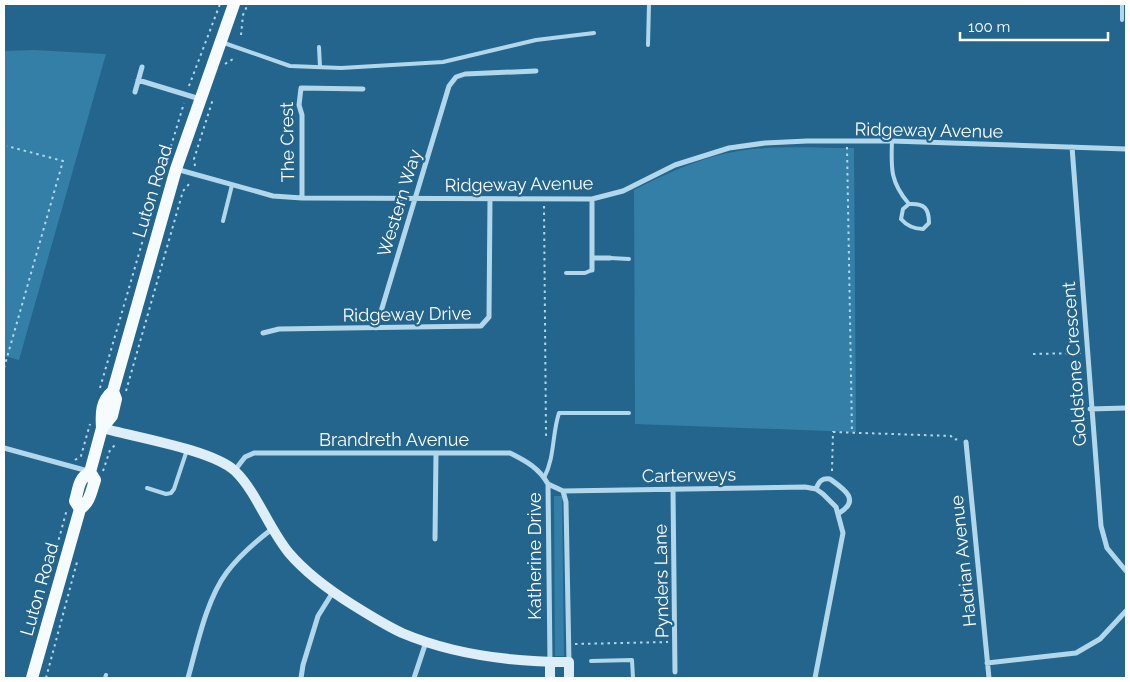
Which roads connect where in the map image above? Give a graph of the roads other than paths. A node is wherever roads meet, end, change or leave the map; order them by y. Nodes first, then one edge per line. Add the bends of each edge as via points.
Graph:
1 (234, 4) edge
2 (649, 4) edge
3 (1122, 4) edge
4 (1122, 20) dead end
5 (594, 33) dead end
6 (221, 42) junction
7 (648, 45) dead end
8 (319, 47) dead end
9 (142, 67) dead end
10 (320, 67) junction
11 (536, 71) dead end
12 (138, 80) junction
13 (363, 89) dead end
14 (135, 92) dead end
15 (200, 99) junction
16 (892, 141) junction
17 (1072, 147) junction
18 (1126, 148) edge
19 (176, 169) junction
20 (232, 185) junction
21 (302, 198) junction
22 (415, 199) junction
23 (490, 199) junction
24 (592, 199) junction
25 (909, 204) junction
26 (223, 221) dead end
27 (592, 258) junction
28 (610, 258) joint
29 (630, 259) dead end
30 (592, 270) joint
31 (566, 273) dead end
32 (376, 328) junction
33 (263, 333) dead end
34 (1126, 408) edge
35 (1090, 409) junction
36 (629, 413) dead end
37 (102, 428) junction
38 (966, 442) road end
39 (4, 448) edge
40 (187, 450) junction
41 (436, 453) junction
42 (234, 471) junction
43 (96, 473) junction
44 (544, 478) junction
45 (548, 484) junction
46 (147, 488) dead end
47 (674, 489) junction
48 (816, 489) junction
49 (563, 491) junction
50 (839, 513) junction
51 (272, 529) junction
52 (435, 539) dead end
53 (1126, 571) edge
54 (333, 592) junction
55 (1126, 611) edge
56 (426, 642) junction
57 (591, 661) dead end
58 (550, 662) junction
59 (569, 662) junction
60 (987, 663) junction
61 (675, 672) dead end
62 (32, 678) edge
63 (188, 678) edge
64 (301, 678) edge
65 (414, 678) edge
66 (550, 678) edge
67 (569, 678) edge
68 (632, 678) edge
69 (815, 678) edge
70 (989, 678) edge

1 - 6 main road, Luton Road
2 - 7 lane
3 - 4 lane
5 - 10 lane via 536,40 442,62
6 - 10 lane via 290,66
6 - 15 main road, Luton Road
8 - 10 lane
9 - 12 street
11 - 22 street, Western Way via 456,77 449,86
12 - 14 street
12 - 15 street
13 - 21 street, The Crest via 301,88
15 - 19 main road, Luton Road
16 - 17 street, Ridgeway Avenue
16 - 24 street, Ridgeway Avenue via 807,141 729,148 675,165 623,191
16 - 25 lane via 894,180
17 - 18 street, Ridgeway Avenue
17 - 35 street, Goldstone Crescent
19 - 20 street, Ridgeway Avenue
19 - 37 main road, Luton Road via 113,391 116,399 112,416
20 - 21 street, Ridgeway Avenue via 273,196
20 - 26 lane
21 - 22 street, Ridgeway Avenue
22 - 23 street, Ridgeway Avenue
22 - 32 street, Western Way
23 - 24 street, Ridgeway Avenue
23 - 32 street, Ridgeway Drive via 489,317 481,326
24 - 27 street
25 - 25 lane via 920,203 926,207 928,223 923,229 909,227 901,219 903,209
27 - 28 street
27 - 30 street
28 - 29 lane
30 - 31 lane via 585,274
32 - 33 street, Ridgeway Drive via 279,329
34 - 35 street
35 - 53 street, Goldstone Crescent via 1101,526 1107,548
36 - 44 lane via 559,413 550,467
37 - 40 street
37 - 43 main road, Luton Road
38 - 60 street, Hadrian Avenue
39 - 43 street
40 - 42 street
40 - 46 lane via 171,493
41 - 42 street, Brandreth Avenue via 254,453
41 - 44 street, Brandreth Avenue via 510,453 530,463
41 - 52 street
42 - 51 street
43 - 62 main road, Luton Road via 82,477 80,482 75,501 80,509
44 - 45 street, Brandreth Avenue
45 - 49 street, Katherine Drive
45 - 58 street, Katherine Drive
47 - 48 street, Carterweys
47 - 49 street, Carterweys
47 - 61 street, Pynders Lane
48 - 50 street
48 - 50 street via 824,478 830,479 849,495 847,508
49 - 59 street, Katherine Drive via 566,502
50 - 69 street via 843,533
51 - 54 street via 312,577
51 - 63 street via 251,545 226,573 207,611
54 - 56 street via 402,633
54 - 64 street via 318,616
55 - 60 street via 1100,639 1076,653
56 - 58 street via 456,651
56 - 65 street
57 - 68 lane via 632,660
58 - 59 street
58 - 66 street, Katherine Drive
59 - 67 street, Katherine Drive
60 - 70 street, Hadrian Avenue

